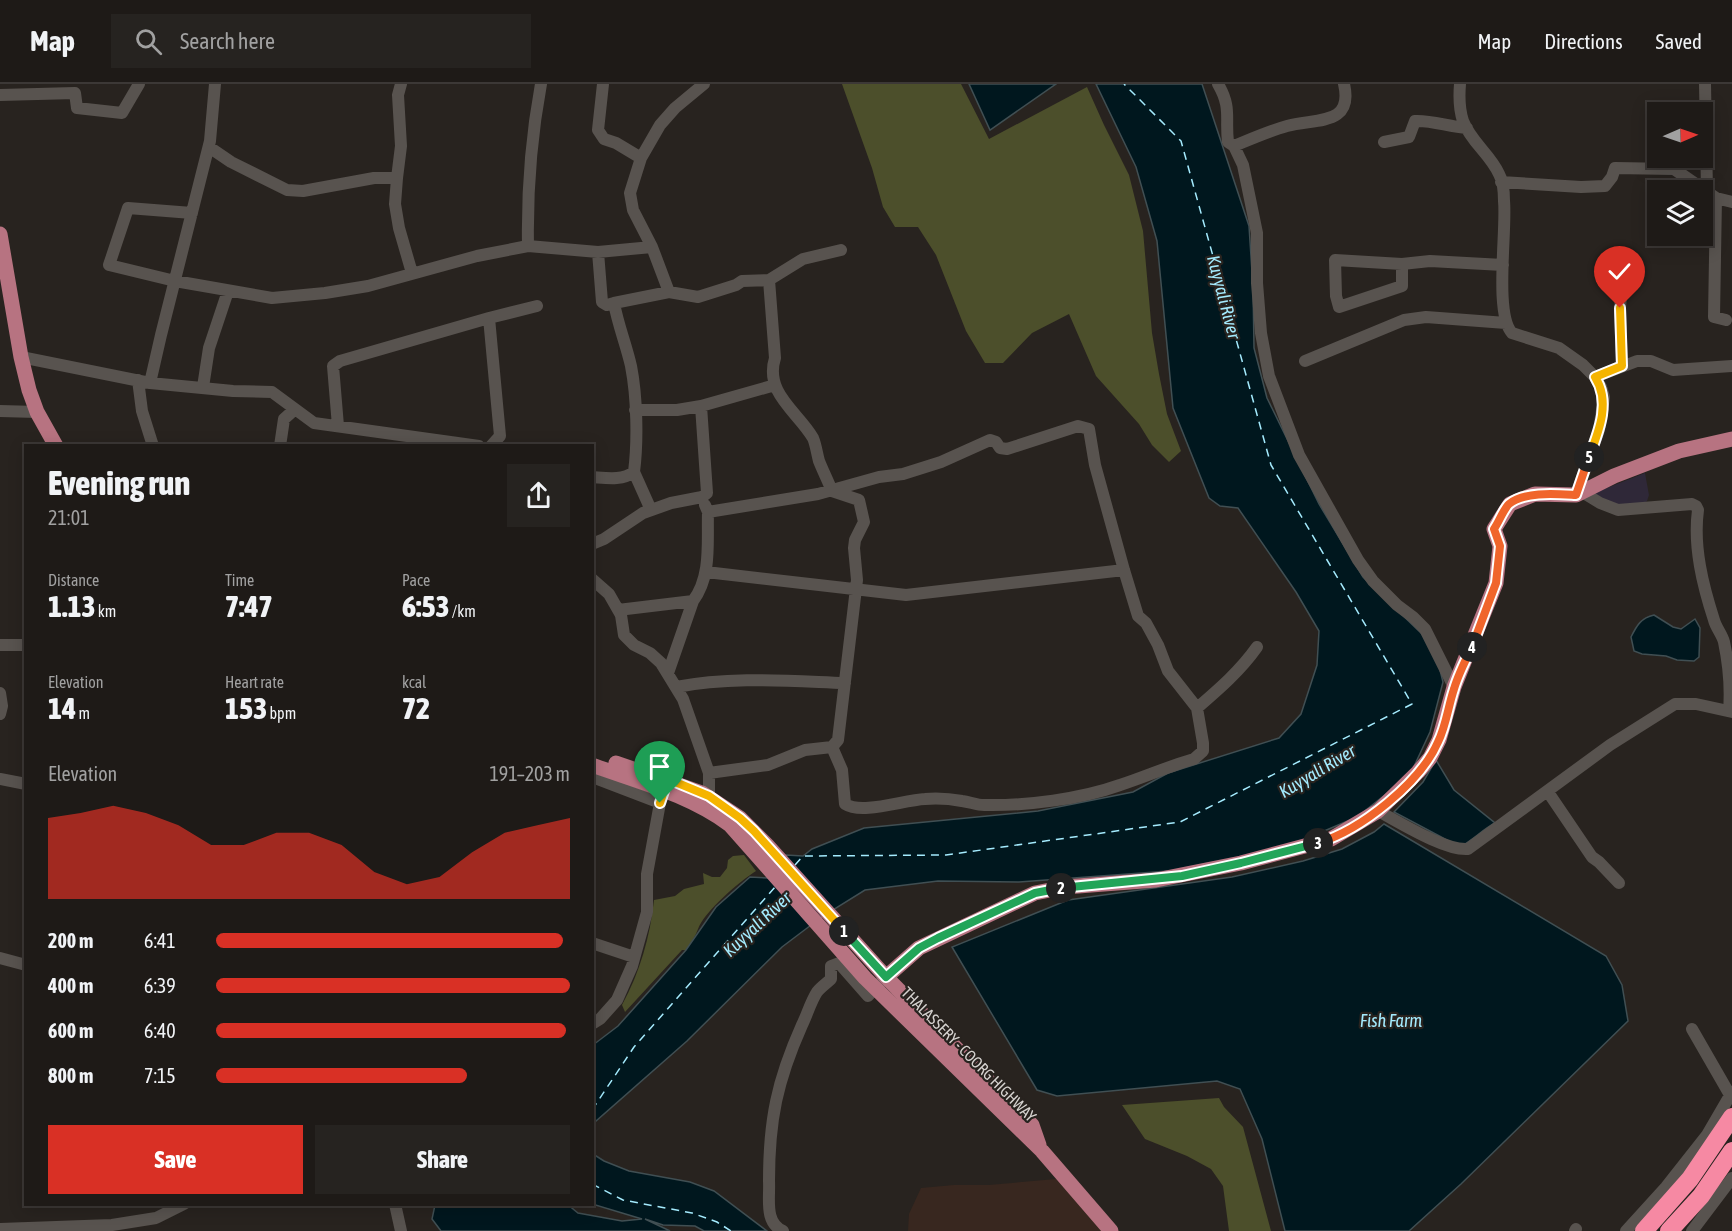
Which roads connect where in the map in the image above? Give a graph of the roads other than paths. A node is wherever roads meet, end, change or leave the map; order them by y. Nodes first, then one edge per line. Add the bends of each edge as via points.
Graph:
1 (139, 84) edge
2 (214, 84) edge
3 (401, 84) edge
4 (541, 84) edge
5 (603, 84) edge
6 (704, 84) edge
7 (1218, 84) edge
8 (1344, 84) edge
9 (1460, 84) edge
10 (1705, 84) edge
11 (0, 94) edge
12 (1467, 128) junction
13 (1384, 142) dead end
14 (1234, 146) junction
15 (209, 147) junction
16 (641, 158) junction
17 (398, 178) junction
18 (1691, 180) edge
19 (1711, 180) edge
20 (1501, 182) junction
21 (1713, 194) edge
22 (1732, 202) edge
23 (192, 213) junction
24 (0, 234) edge
25 (528, 246) junction
26 (1713, 246) edge
27 (652, 247) junction
28 (841, 250) dead end
29 (2, 252) edge
30 (598, 252) junction
31 (1402, 264) junction
32 (1503, 265) junction
33 (412, 273) junction
34 (1629, 275) dead end
35 (769, 280) junction
36 (175, 281) junction
37 (228, 291) junction
38 (669, 292) junction
39 (614, 303) junction
40 (537, 306) dead end
41 (489, 318) junction
42 (1726, 320) dead end
43 (1506, 323) junction
44 (21, 357) junction
45 (1305, 362) dead end
46 (1622, 366) junction
47 (1732, 366) edge
48 (1595, 377) junction
49 (144, 382) junction
50 (775, 385) junction
51 (203, 387) junction
52 (701, 406) junction
53 (294, 410) junction
54 (635, 410) junction
55 (0, 411) edge
56 (37, 412) junction
57 (338, 426) junction
58 (1732, 439) edge
59 (55, 444) edge
60 (152, 444) edge
61 (280, 444) edge
62 (465, 444) edge
63 (493, 444) edge
64 (634, 472) junction
65 (594, 477) edge
66 (832, 491) junction
67 (1579, 493) junction
68 (702, 497) junction
69 (651, 510) junction
70 (708, 512) junction
71 (594, 543) edge
72 (1124, 570) junction
73 (706, 572) junction
74 (594, 581) edge
75 (856, 589) junction
76 (693, 601) junction
77 (618, 610) junction
78 (0, 645) edge
79 (24, 645) edge
80 (1257, 647) dead end
81 (668, 673) junction
82 (845, 683) junction
83 (676, 687) junction
84 (1454, 687) junction
85 (0, 693) edge
86 (1197, 708) junction
87 (1730, 711) edge
88 (0, 714) edge
89 (832, 747) junction
90 (594, 756) edge
91 (594, 766) edge
92 (709, 773) junction
93 (594, 778) edge
94 (0, 779) edge
95 (668, 779) junction
96 (24, 784) edge
97 (1548, 792) junction
98 (709, 796) junction
99 (660, 803) junction
100 (1378, 811) junction
101 (1619, 883) dead end
102 (594, 945) edge
103 (634, 957) junction
104 (0, 958) edge
105 (24, 964) edge
106 (883, 984) junction
107 (594, 1023) edge
108 (1692, 1029) dead end
109 (1731, 1094) edge
110 (1732, 1117) edge
111 (1732, 1151) edge
112 (1732, 1178) edge
113 (180, 1206) edge
114 (395, 1206) edge
115 (0, 1229) edge
116 (401, 1231) edge
117 (783, 1231) edge
118 (1110, 1231) edge
119 (1626, 1231) edge
120 (1644, 1231) edge
121 (1669, 1231) edge
122 (1692, 1231) edge

1 - 11 street via 122,113 77,108 75,93
2 - 15 street
3 - 17 street
4 - 25 street via 529,176
5 - 16 street via 598,130 604,139
6 - 16 street via 660,125
7 - 14 street via 1228,112 1228,142
8 - 14 street via 1347,100 1342,111 1330,118 1289,125
9 - 12 street
10 - 19 street
12 - 13 street via 1415,120 1409,137
12 - 20 street
14 - 84 street via 1249,187 1257,233 1261,333 1269,376 1299,455 1358,560 1397,605 1425,629
15 - 17 street via 287,190
15 - 23 street
16 - 27 street via 630,202
17 - 33 street via 395,204
18 - 20 street via 1674,169 1615,168 1605,186
20 - 32 street
21 - 22 street
23 - 36 street
23 - 36 street via 128,208 109,265
24 - 29 main road
25 - 30 street
25 - 33 street
26 - 42 street via 1714,317
27 - 30 street
27 - 38 street
28 - 35 street via 803,259
29 - 44 main road
30 - 39 street via 602,302
31 - 31 street via 1335,260 1339,307 1402,286
31 - 32 street via 1430,261
32 - 43 street
33 - 37 street via 369,286 325,293 272,298
34 - 46 street via 1620,308
35 - 38 street via 742,281 698,297
35 - 50 street via 775,358 771,368
36 - 37 street
36 - 49 street
37 - 51 street via 208,348
38 - 39 street
39 - 54 street via 631,366
40 - 41 street
41 - 57 street via 333,366
41 - 63 street via 500,436
43 - 45 street via 1426,317 1404,320
43 - 48 street via 1512,333 1559,348
44 - 49 street
44 - 56 main road
46 - 47 street via 1644,361 1673,370
46 - 48 street
48 - 67 street via 1604,397 1599,430
49 - 51 street
49 - 60 street via 142,411
50 - 52 street
50 - 66 street via 813,439
51 - 53 street via 272,392
52 - 54 street
52 - 68 street via 707,493
53 - 57 street via 314,423
53 - 61 street via 285,419
54 - 64 street
55 - 56 street
56 - 59 main road
57 - 62 street
58 - 67 main road via 1679,451
64 - 65 street via 623,478
64 - 69 street
66 - 70 street
66 - 72 street via 931,465 990,440 1007,449 1078,426 1089,429
66 - 75 street via 859,500 863,515 854,548
67 - 84 main road via 1534,494 1510,504 1502,516 1494,529 1500,546 1496,583
67 - 87 street via 1618,510 1696,506 1699,558 1731,681
68 - 69 street
68 - 70 street
69 - 71 street
70 - 73 street
72 - 75 street via 906,595
72 - 86 street via 1138,616 1146,623 1168,671
73 - 75 street
73 - 76 street
74 - 77 street via 609,594
75 - 82 street
76 - 77 street
76 - 81 street
77 - 81 street via 624,635 650,652
78 - 79 street
80 - 86 street via 1239,670
81 - 83 street
82 - 83 street via 736,681
82 - 89 street via 838,740
83 - 92 street
84 - 100 main road via 1430,758
85 - 88 street
86 - 89 street via 1203,751 1194,759 1119,786 1024,803 982,806 926,799 852,808 845,804 842,770
87 - 97 street via 1675,704 1610,745
89 - 92 street via 805,750 768,765
90 - 95 main road
91 - 106 main road, THALASSERY - COORG HIGHWAY via 687,799 730,825 865,978
92 - 98 street
93 - 99 street
94 - 96 street
95 - 98 main road
95 - 99 street
97 - 100 street via 1467,849 1446,845
97 - 101 street via 1593,857
98 - 106 main road via 740,818 832,916
99 - 103 street via 647,874 647,912
100 - 106 main road via 1331,839 1241,863 1156,880 1035,893 919,948
102 - 103 street
103 - 107 street via 617,1000
104 - 105 street
106 - 117 street via 868,996 839,963 831,966 831,979 818,992 795,1040 775,1102 769,1142 768,1203 771,1219
106 - 118 main road, THALASSERY - COORG HIGHWAY via 1042,1151
108 - 109 street
109 - 119 street via 1707,1135
110 - 120 highway via 1690,1179
111 - 121 highway via 1701,1196
112 - 122 street
113 - 115 street via 156,1218 112,1225
114 - 116 street

